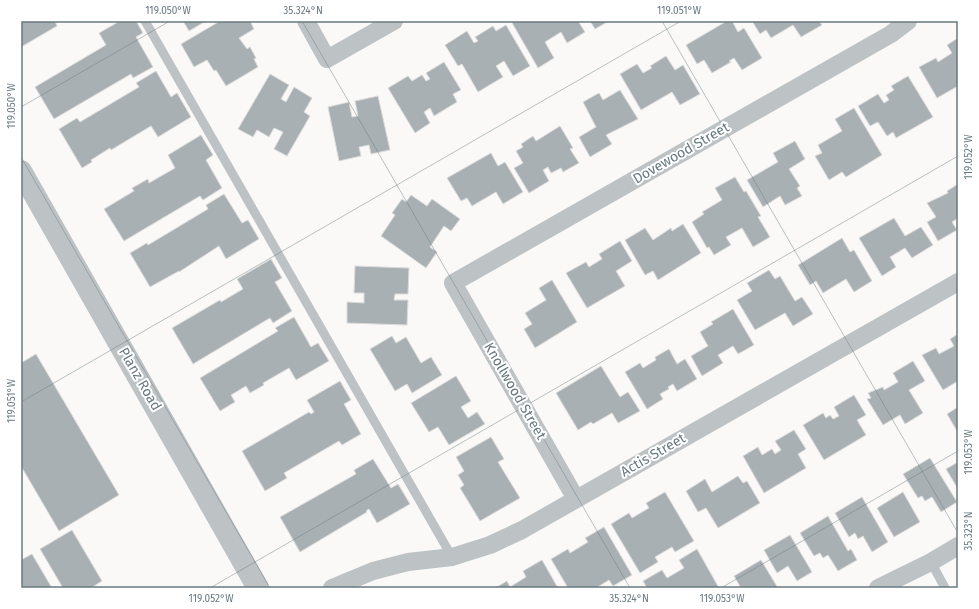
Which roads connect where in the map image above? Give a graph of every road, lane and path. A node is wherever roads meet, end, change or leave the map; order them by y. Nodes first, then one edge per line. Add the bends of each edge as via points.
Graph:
1 (145, 21) edge
2 (306, 21) edge
3 (394, 21) edge
4 (908, 21) edge
5 (21, 171) edge
6 (958, 282) edge
7 (453, 283) joint
8 (576, 499) junction
9 (958, 546) edge
10 (452, 557) junction
11 (931, 562) junction
12 (258, 588) edge
13 (332, 588) edge
14 (878, 588) edge
15 (945, 588) edge

1 - 10 lane
2 - 3 street via 328,59
4 - 7 street, Dovewood Street via 891,34
5 - 12 street, Planz Road
6 - 8 street, Actis Street
7 - 8 street, Knollwood Street
8 - 10 street, Actis Street via 490,545
9 - 11 street
10 - 13 street, Actis Street via 408,562 373,571
11 - 14 street
11 - 15 lane

